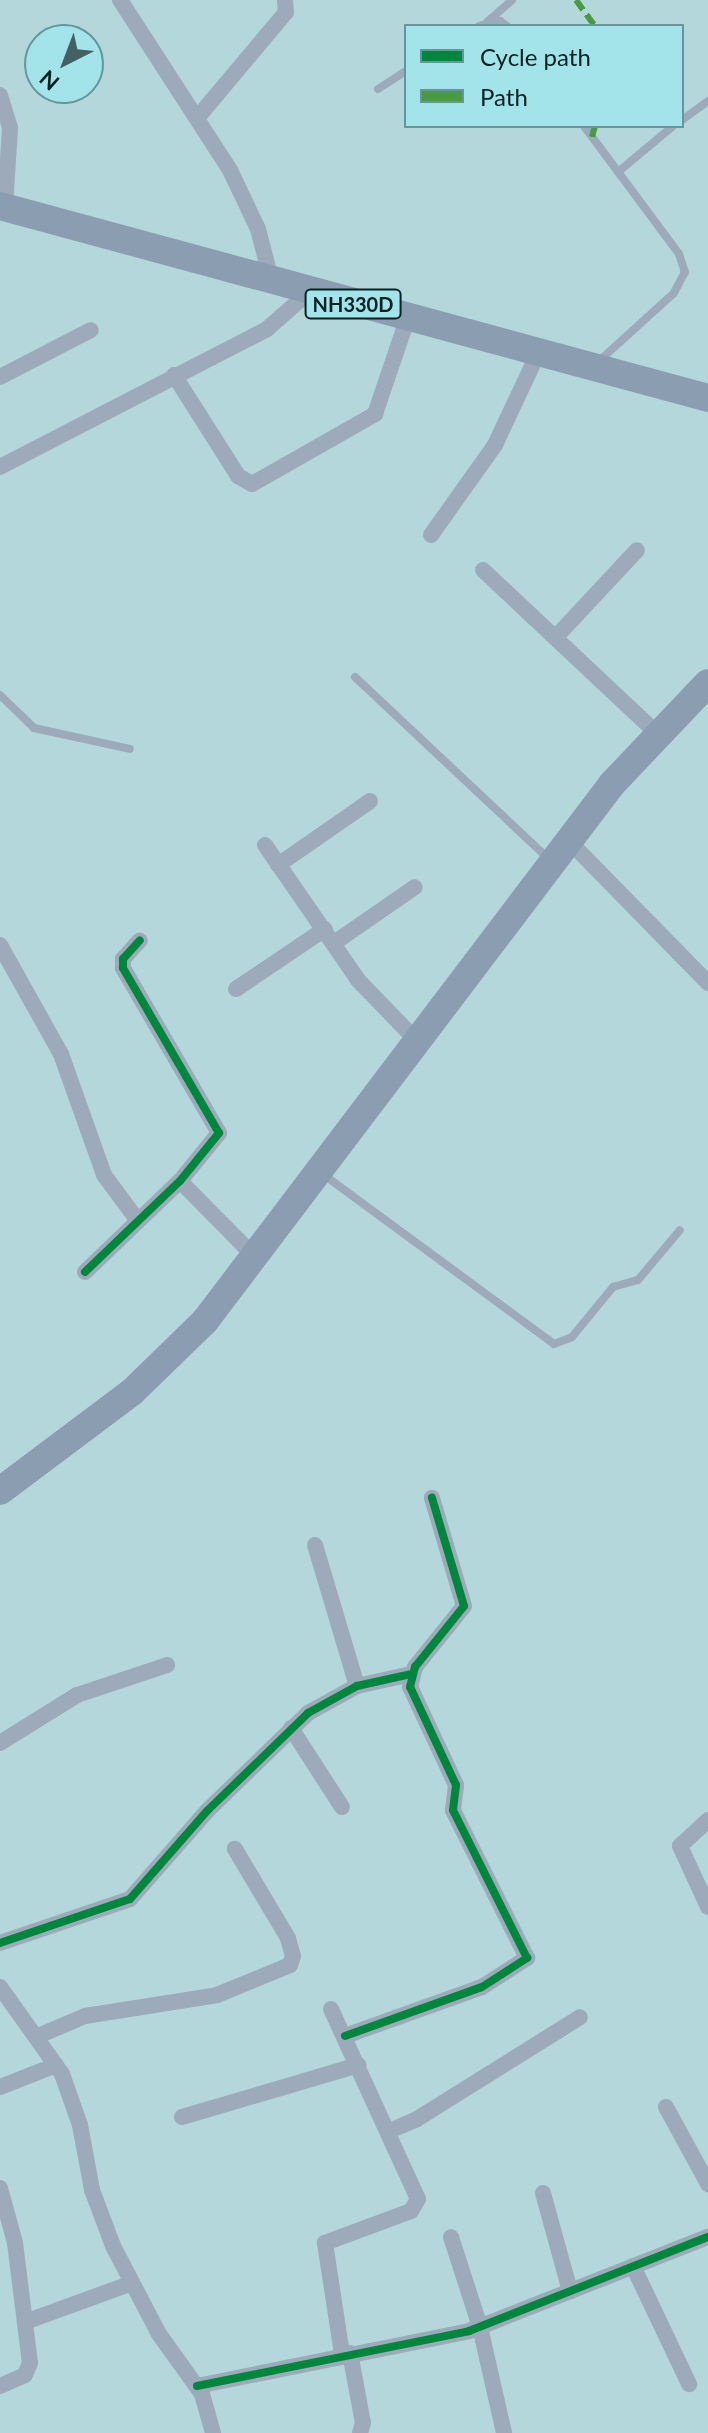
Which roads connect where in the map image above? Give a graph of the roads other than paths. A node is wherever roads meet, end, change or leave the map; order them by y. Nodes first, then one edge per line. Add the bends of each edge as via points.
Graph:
1 (120, 0) edge
2 (285, 0) edge
3 (512, 0) edge
4 (483, 24) edge
5 (404, 72) edge
6 (378, 89) dead end
7 (0, 95) edge
8 (708, 101) edge
9 (198, 117) junction
10 (684, 119) edge
11 (585, 128) edge
12 (671, 128) edge
13 (618, 172) junction
14 (3, 207) edge
15 (272, 283) junction
16 (308, 293) junction
17 (408, 317) junction
18 (91, 330) dead end
19 (538, 353) junction
20 (592, 366) junction
21 (174, 375) junction
22 (0, 377) edge
23 (708, 398) edge
24 (0, 467) edge
25 (431, 535) dead end
26 (637, 550) dead end
27 (483, 570) dead end
28 (555, 638) junction
29 (355, 677) dead end
30 (706, 688) edge
31 (0, 695) edge
32 (659, 735) junction
33 (130, 749) dead end
34 (370, 801) dead end
35 (265, 845) dead end
36 (561, 852) junction
37 (278, 865) junction
38 (415, 887) dead end
39 (329, 936) junction
40 (140, 940) dead end
41 (0, 945) edge
42 (708, 983) edge
43 (236, 989) dead end
44 (417, 1041) junction
45 (319, 1172) junction
46 (180, 1181) junction
47 (138, 1221) junction
48 (680, 1230) dead end
49 (255, 1257) junction
50 (85, 1272) dead end
51 (0, 1491) edge
52 (432, 1498) dead end
53 (315, 1545) dead end
54 (167, 1665) dead end
55 (411, 1674) junction
56 (357, 1686) junction
57 (291, 1728) junction
58 (0, 1743) edge
59 (342, 1807) dead end
60 (708, 1820) edge
61 (235, 1849) dead end
62 (708, 1907) edge
63 (0, 1943) edge
64 (0, 1987) edge
65 (331, 2009) dead end
66 (580, 2017) dead end
67 (38, 2036) junction
68 (345, 2036) junction
69 (56, 2065) junction
70 (359, 2065) junction
71 (0, 2087) edge
72 (666, 2107) dead end
73 (182, 2117) dead end
74 (389, 2131) junction
75 (708, 2184) edge
76 (0, 2188) edge
77 (543, 2193) dead end
78 (451, 2237) dead end
79 (708, 2237) edge
80 (633, 2266) junction
81 (132, 2283) junction
82 (570, 2291) junction
83 (25, 2322) junction
84 (480, 2327) junction
85 (346, 2353) junction
86 (689, 2384) dead end
87 (0, 2386) edge
88 (197, 2386) junction
89 (213, 2433) edge
90 (360, 2433) edge
91 (504, 2433) edge

1 - 9 street
2 - 9 street via 286,12
3 - 4 lane
5 - 6 lane
7 - 14 street via 11,153
8 - 10 lane
9 - 15 street via 258,229
11 - 13 lane
12 - 13 lane
13 - 20 lane via 679,254 685,272 674,293
14 - 15 highway, NH330D
15 - 16 highway, NH330D
16 - 17 highway, NH330D
16 - 21 street via 267,329
17 - 19 highway, NH330D
17 - 21 street via 375,414 252,484 238,476
18 - 22 street
19 - 20 highway, NH330D
19 - 25 street via 495,445
20 - 23 highway, NH330D
21 - 24 street
26 - 28 street
27 - 28 street
28 - 32 street
29 - 36 lane
30 - 32 highway
31 - 33 lane via 34,728
32 - 36 highway via 612,784
34 - 37 street
35 - 37 street
36 - 42 street
36 - 44 highway
37 - 39 street
38 - 39 street
39 - 43 street
39 - 44 street via 373,997
40 - 46 street via 123,959 123,968 219,1131
41 - 47 street via 61,1054 104,1175
44 - 45 highway
45 - 48 lane via 554,1344 572,1337 613,1287 638,1280
45 - 49 highway
46 - 47 street
46 - 49 street
47 - 50 street
49 - 51 highway via 173,1357
52 - 55 street via 464,1606
53 - 56 street
54 - 58 street via 68,1699
55 - 56 street
55 - 68 street via 414,1697 458,1788 453,1810 527,1958 482,1987
56 - 57 street
57 - 59 street
57 - 63 street via 196,1821 130,1899
60 - 62 street via 680,1846
61 - 67 street via 288,1938 290,1965 217,1995 85,2016
64 - 67 street
65 - 68 street
66 - 74 street via 417,2119
67 - 69 street
68 - 70 street
69 - 71 street
69 - 81 street via 73,2097 101,2217
70 - 73 street
70 - 74 street
72 - 75 street
74 - 85 street via 417,2204 411,2211 325,2243
76 - 83 street via 15,2243
77 - 82 street
78 - 84 street
79 - 80 street
80 - 82 street
80 - 86 street
81 - 83 street
81 - 88 street via 159,2334
82 - 84 street
83 - 87 street via 30,2368
84 - 85 street
84 - 91 street
85 - 88 street
85 - 90 street via 363,2423
88 - 89 street

